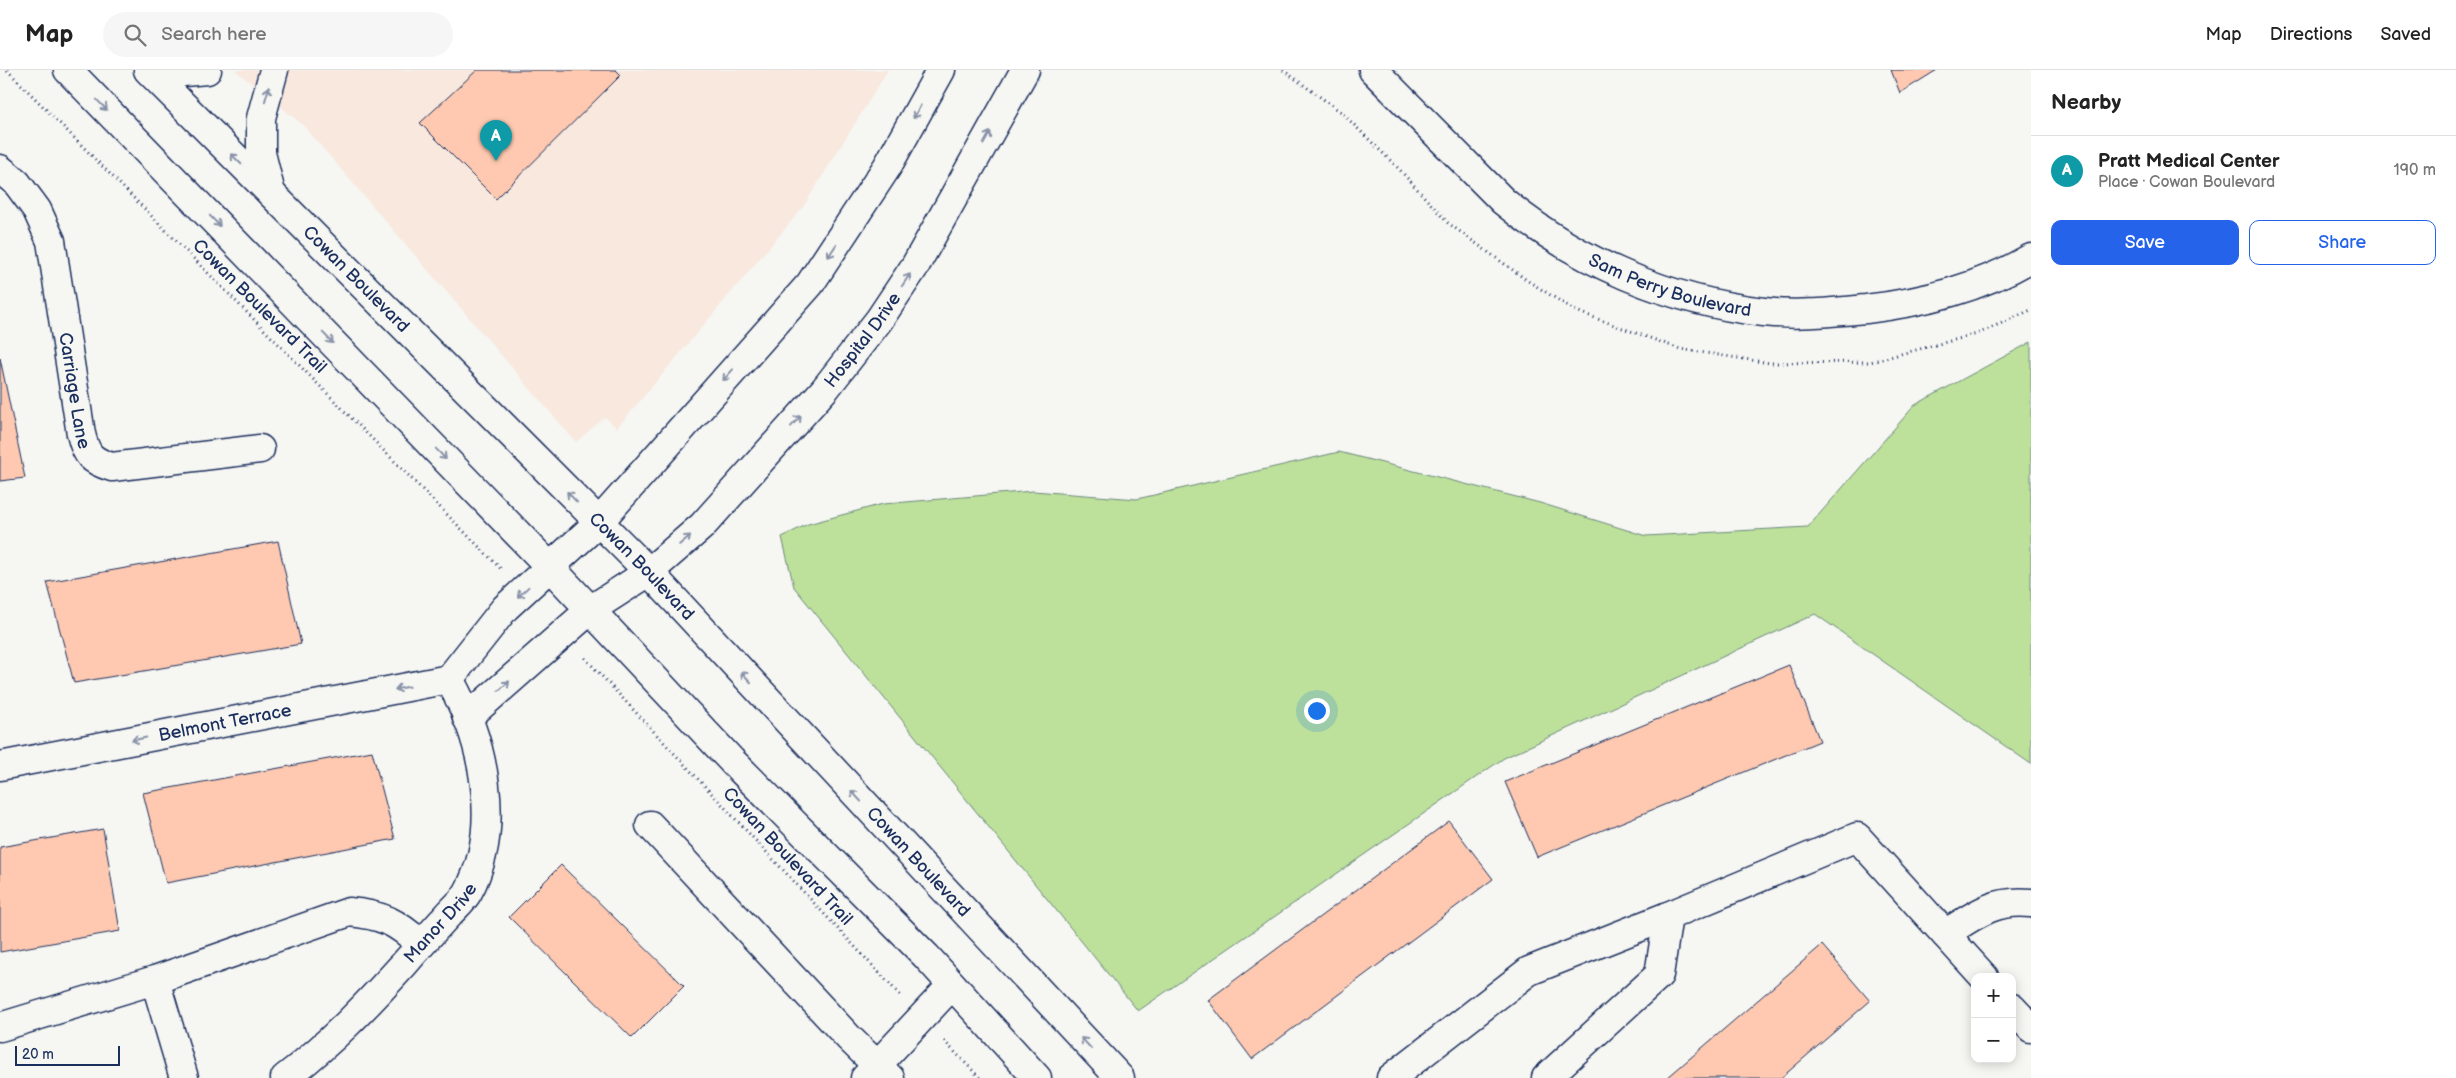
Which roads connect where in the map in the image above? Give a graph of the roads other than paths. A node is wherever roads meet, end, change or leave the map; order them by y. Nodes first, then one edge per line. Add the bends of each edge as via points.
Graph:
1 (68, 70) edge
2 (148, 70) edge
3 (165, 70) edge
4 (207, 70) edge
5 (274, 70) edge
6 (941, 70) edge
7 (1025, 70) edge
8 (1373, 70) edge
9 (0, 169) edge
10 (271, 193) junction
11 (2031, 258) edge
12 (260, 449) dead end
13 (598, 523) junction
14 (550, 567) junction
15 (649, 572) junction
16 (590, 610) junction
17 (450, 679) junction
18 (468, 718) junction
19 (0, 766) edge
20 (650, 825) dead end
21 (2031, 903) edge
22 (1668, 916) junction
23 (1946, 934) junction
24 (421, 944) junction
25 (1980, 973) edge
26 (155, 980) junction
27 (952, 985) junction
28 (2016, 1012) edge
29 (0, 1027) edge
30 (2031, 1028) edge
31 (878, 1074) edge
32 (184, 1078) edge
33 (285, 1078) edge
34 (1037, 1078) edge
35 (1120, 1078) edge
36 (1391, 1078) edge
37 (1546, 1078) edge

1 -> 14 street
10 -> 2 street, Cowan Boulevard
3 - 4 street
10 -> 5 street via 261,153 260,118
6 -> 13 street via 887,167 810,284
15 -> 7 street, Hospital Drive via 702,526 825,389 879,320 915,266
8 - 11 street, Sam Perry Boulevard via 1518,214 1598,265 1677,294 1766,312 1826,313 1904,304 1947,295 2006,272
9 - 12 street, Carriage Lane via 17,183 37,210 51,241 81,434 85,450 96,462 112,468
13 -> 10 street, Cowan Boulevard
13 - 14 street
13 - 15 street, Cowan Boulevard
14 - 16 street
14 -> 17 street via 505,608
15 - 16 street
35 -> 15 street, Cowan Boulevard
18 -> 16 street
16 - 27 street via 732,761
17 - 18 street, Manor Drive
17 -> 19 street, Belmont Terrace
18 - 24 street, Manor Drive via 485,787 486,826 479,865 467,894
20 - 31 street
21 - 23 street via 1998,904
22 - 23 street via 1857,836
22 - 36 street via 1529,971
22 - 37 street via 1659,974
23 - 25 street
24 - 26 street via 399,925 375,914 350,912
24 - 33 street, Manor Drive via 365,1007 317,1054
26 - 29 street
26 - 32 street
27 - 31 street via 921,1018
27 - 34 street
28 - 30 street

